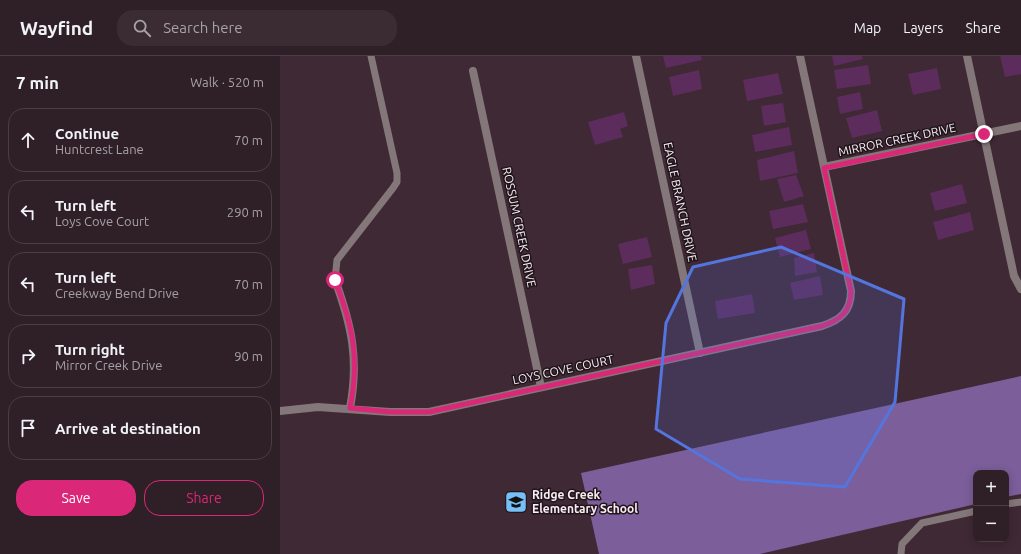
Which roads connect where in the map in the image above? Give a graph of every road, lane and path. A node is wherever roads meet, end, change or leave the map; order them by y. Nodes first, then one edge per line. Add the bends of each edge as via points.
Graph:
1 (371, 56) edge
2 (636, 56) edge
3 (800, 56) edge
4 (967, 56) edge
5 (473, 71) dead end
6 (1021, 126) edge
7 (984, 134) junction
8 (824, 168) junction
9 (335, 280) joint
10 (1021, 289) edge
11 (700, 353) junction
12 (541, 387) junction
13 (350, 408) junction
14 (280, 411) edge
15 (1021, 502) edge
16 (1009, 504) edge
17 (973, 512) edge
18 (901, 554) edge

1 - 9 lane via 397,182 337,260
2 - 11 street, EAGLE BRANCH DRIVE
3 - 8 street
4 - 7 street
5 - 12 street, ROSSUM CREEK DRIVE
6 - 7 street, MIRROR CREEK DRIVE
7 - 8 street, MIRROR CREEK DRIVE
7 - 10 street via 1014,276
8 - 11 street, LOYS COVE COURT via 851,291 851,301 846,313 840,319 822,326
9 - 13 street via 347,311 354,350 355,384
11 - 12 street, LOYS COVE COURT
12 - 13 street, LOYS COVE COURT via 429,412
13 - 14 street, LOYS COVE COURT via 318,407
15 - 16 lane
17 - 18 lane via 922,523 902,544

